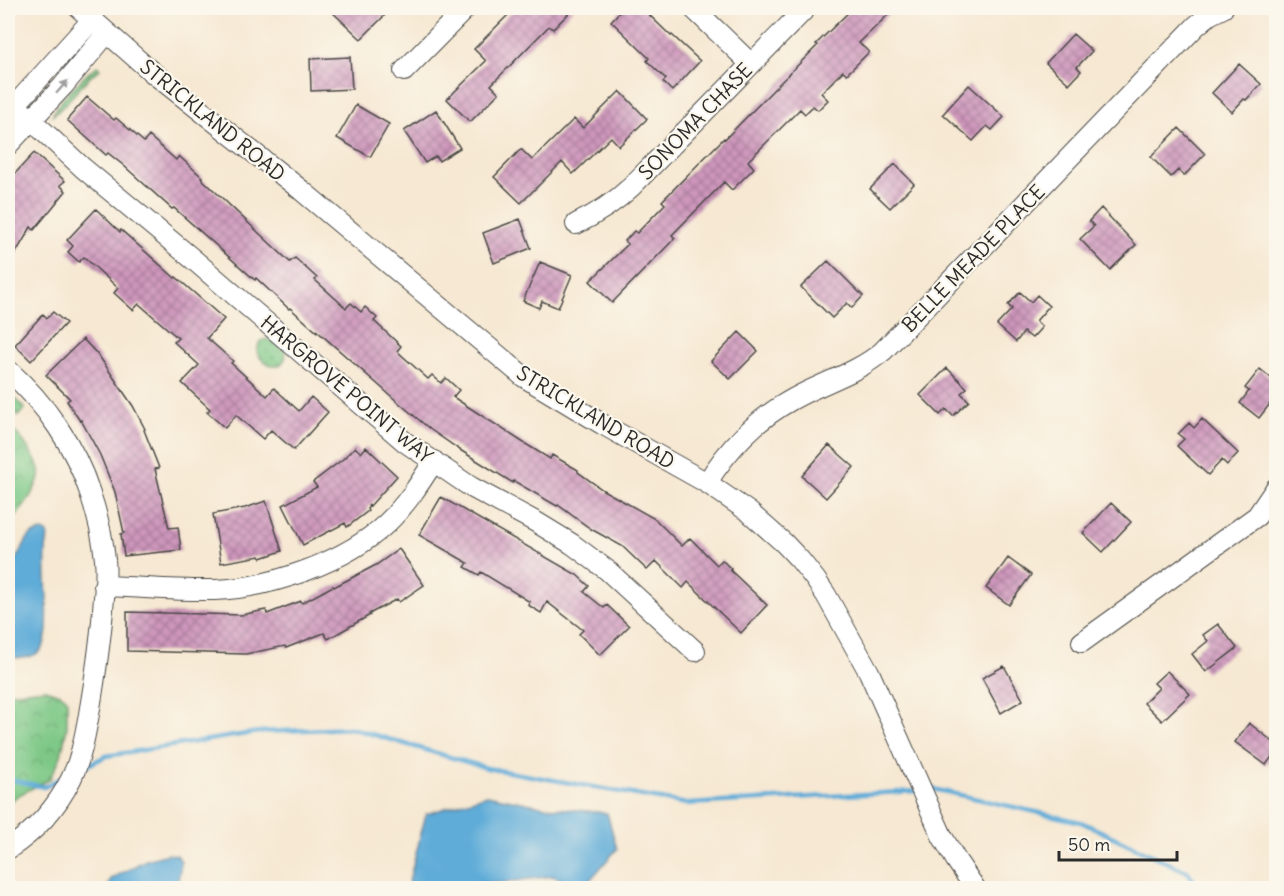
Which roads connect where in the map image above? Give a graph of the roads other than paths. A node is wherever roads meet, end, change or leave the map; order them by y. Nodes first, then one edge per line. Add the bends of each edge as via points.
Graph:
1 (466, 8) edge
2 (693, 8) edge
3 (806, 8) edge
4 (1223, 8) edge
5 (93, 20) edge
6 (751, 64) junction
7 (404, 71) dead end
8 (11, 109) edge
9 (31, 120) junction
10 (8, 145) edge
11 (576, 224) dead end
12 (8, 370) edge
13 (434, 461) junction
14 (707, 483) junction
15 (1276, 488) edge
16 (105, 586) junction
17 (1082, 642) dead end
18 (695, 651) dead end
19 (8, 849) edge
20 (975, 888) edge

1 - 7 street
2 - 6 street
3 - 6 street, SONOMA CHASE
4 - 14 street, BELLE MEADE PLACE via 1196,26 883,351 862,367 794,398 771,414 731,449
5 - 8 street
9 -> 5 street via 63,86
5 - 14 street, STRICKLAND ROAD via 524,377
6 - 11 street, SONOMA CHASE via 620,197
8 - 9 street, HARGROVE POINT WAY
9 - 10 street
9 - 13 street, HARGROVE POINT WAY via 398,435
12 - 16 street via 54,422 83,474 102,538
13 - 16 street via 398,512 376,533 310,568 254,586 215,590
13 - 18 street, HARGROVE POINT WAY via 589,556
14 - 20 street, STRICKLAND ROAD via 771,531 800,560 826,595 869,672 942,836
15 - 17 street via 1257,516
16 - 19 street via 86,731 72,778 39,825

